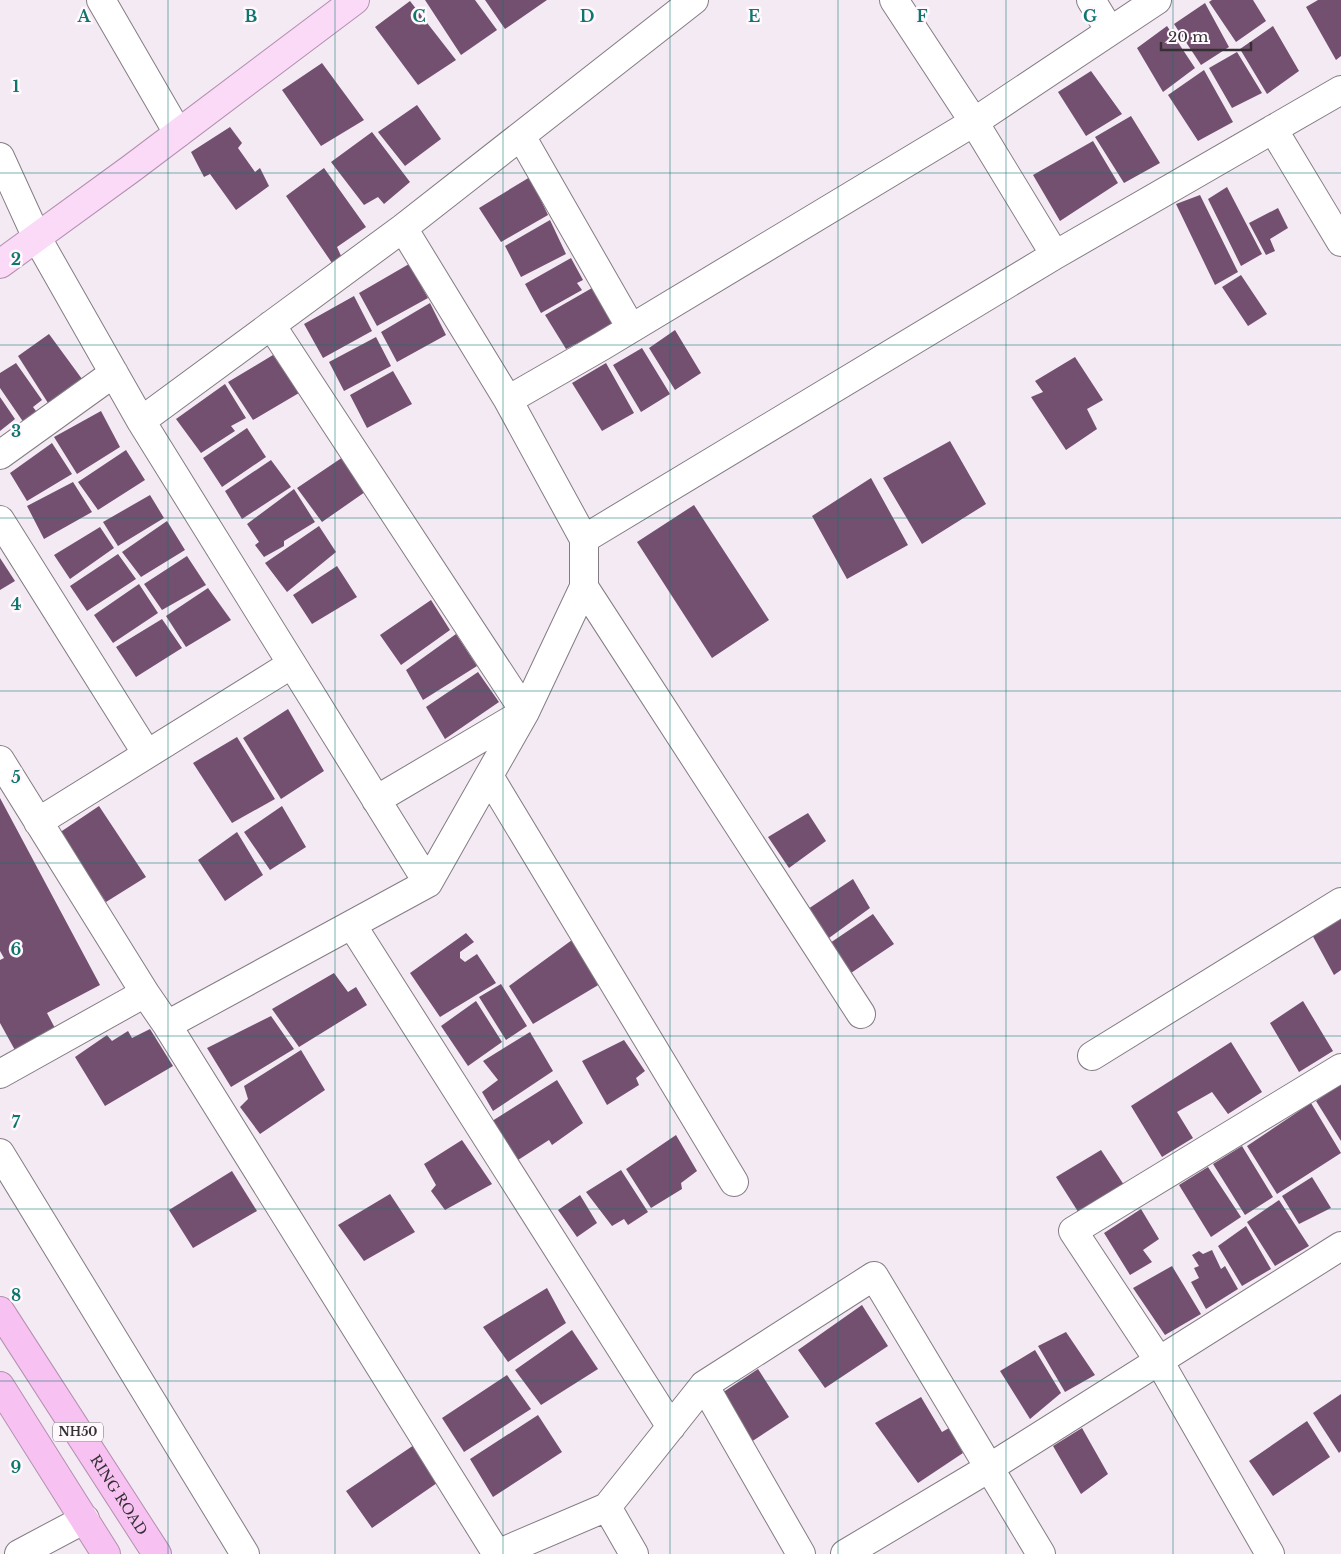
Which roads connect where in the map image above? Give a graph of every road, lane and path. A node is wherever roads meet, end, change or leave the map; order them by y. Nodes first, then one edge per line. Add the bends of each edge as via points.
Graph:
1 (101, 0) edge
2 (355, 0) edge
3 (694, 0) edge
4 (894, 0) edge
5 (1092, 0) edge
6 (1157, 0) edge
7 (1110, 31) junction
8 (1341, 90) edge
9 (974, 122) junction
10 (1273, 129) junction
11 (178, 133) junction
12 (521, 136) junction
13 (0, 157) edge
14 (403, 228) junction
15 (37, 238) junction
16 (1341, 242) edge
17 (1055, 255) junction
18 (0, 264) edge
19 (271, 325) junction
20 (632, 328) junction
21 (114, 373) junction
22 (508, 400) junction
23 (141, 421) junction
24 (0, 455) edge
25 (0, 520) edge
26 (584, 539) junction
27 (584, 587) junction
28 (292, 664) junction
29 (525, 712) junction
30 (147, 754) junction
31 (0, 760) edge
32 (489, 776) junction
33 (376, 800) junction
34 (38, 822) junction
35 (428, 883) junction
36 (1341, 902) edge
37 (352, 925) junction
38 (145, 993) junction
39 (861, 1014) dead end
40 (167, 1025) junction
41 (1092, 1056) dead end
42 (1341, 1068) edge
43 (0, 1074) edge
44 (0, 1153) edge
45 (734, 1182) dead end
46 (1339, 1252) edge
47 (0, 1310) edge
48 (1159, 1361) junction
49 (704, 1385) junction
50 (0, 1386) edge
51 (671, 1426) junction
52 (990, 1468) junction
53 (606, 1507) junction
54 (85, 1519) junction
55 (525, 1548) edge
56 (19, 1554) edge
57 (106, 1554) edge
58 (156, 1554) edge
59 (245, 1554) edge
60 (497, 1554) edge
61 (634, 1554) edge
62 (801, 1554) edge
63 (845, 1554) edge
64 (1041, 1554) edge
65 (1270, 1554) edge

1 - 11 street
2 - 11 main road
3 - 12 street
4 - 9 street
5 - 7 street
6 - 7 street
7 - 9 street
8 - 10 street
9 - 17 street
9 - 20 street
10 - 16 street
10 - 17 street
11 - 15 main road
12 - 14 street
12 - 20 street
13 - 15 street
14 - 19 street
14 - 22 street
15 - 18 main road
15 - 21 street
17 - 26 street
19 - 23 street
19 - 29 street
20 - 22 street
21 - 23 street
21 - 24 street
22 - 26 street
23 - 28 street
25 - 30 street
26 - 27 street
27 - 29 street
27 - 39 street
28 - 30 street
28 - 33 street
29 - 32 street
29 - 33 street
30 - 34 street
31 - 34 street
32 - 35 street
32 - 45 street
33 - 35 street
34 - 38 street
35 - 37 street
36 - 41 street
37 - 40 street
37 - 51 street
38 - 40 street
38 - 43 street
40 - 60 street
42 - 48 street via 1073,1231
44 - 59 street
46 - 48 street
47 - 58 highway, RING ROAD / NH50
48 - 52 street
48 - 65 street
49 - 51 street
49 - 52 street via 874,1276
49 - 62 street
50 - 54 highway, NH50
51 - 53 street
52 - 63 street
52 - 64 street
53 - 55 street
53 - 61 street
54 - 56 street
54 - 57 highway, NH50
55 - 60 street

